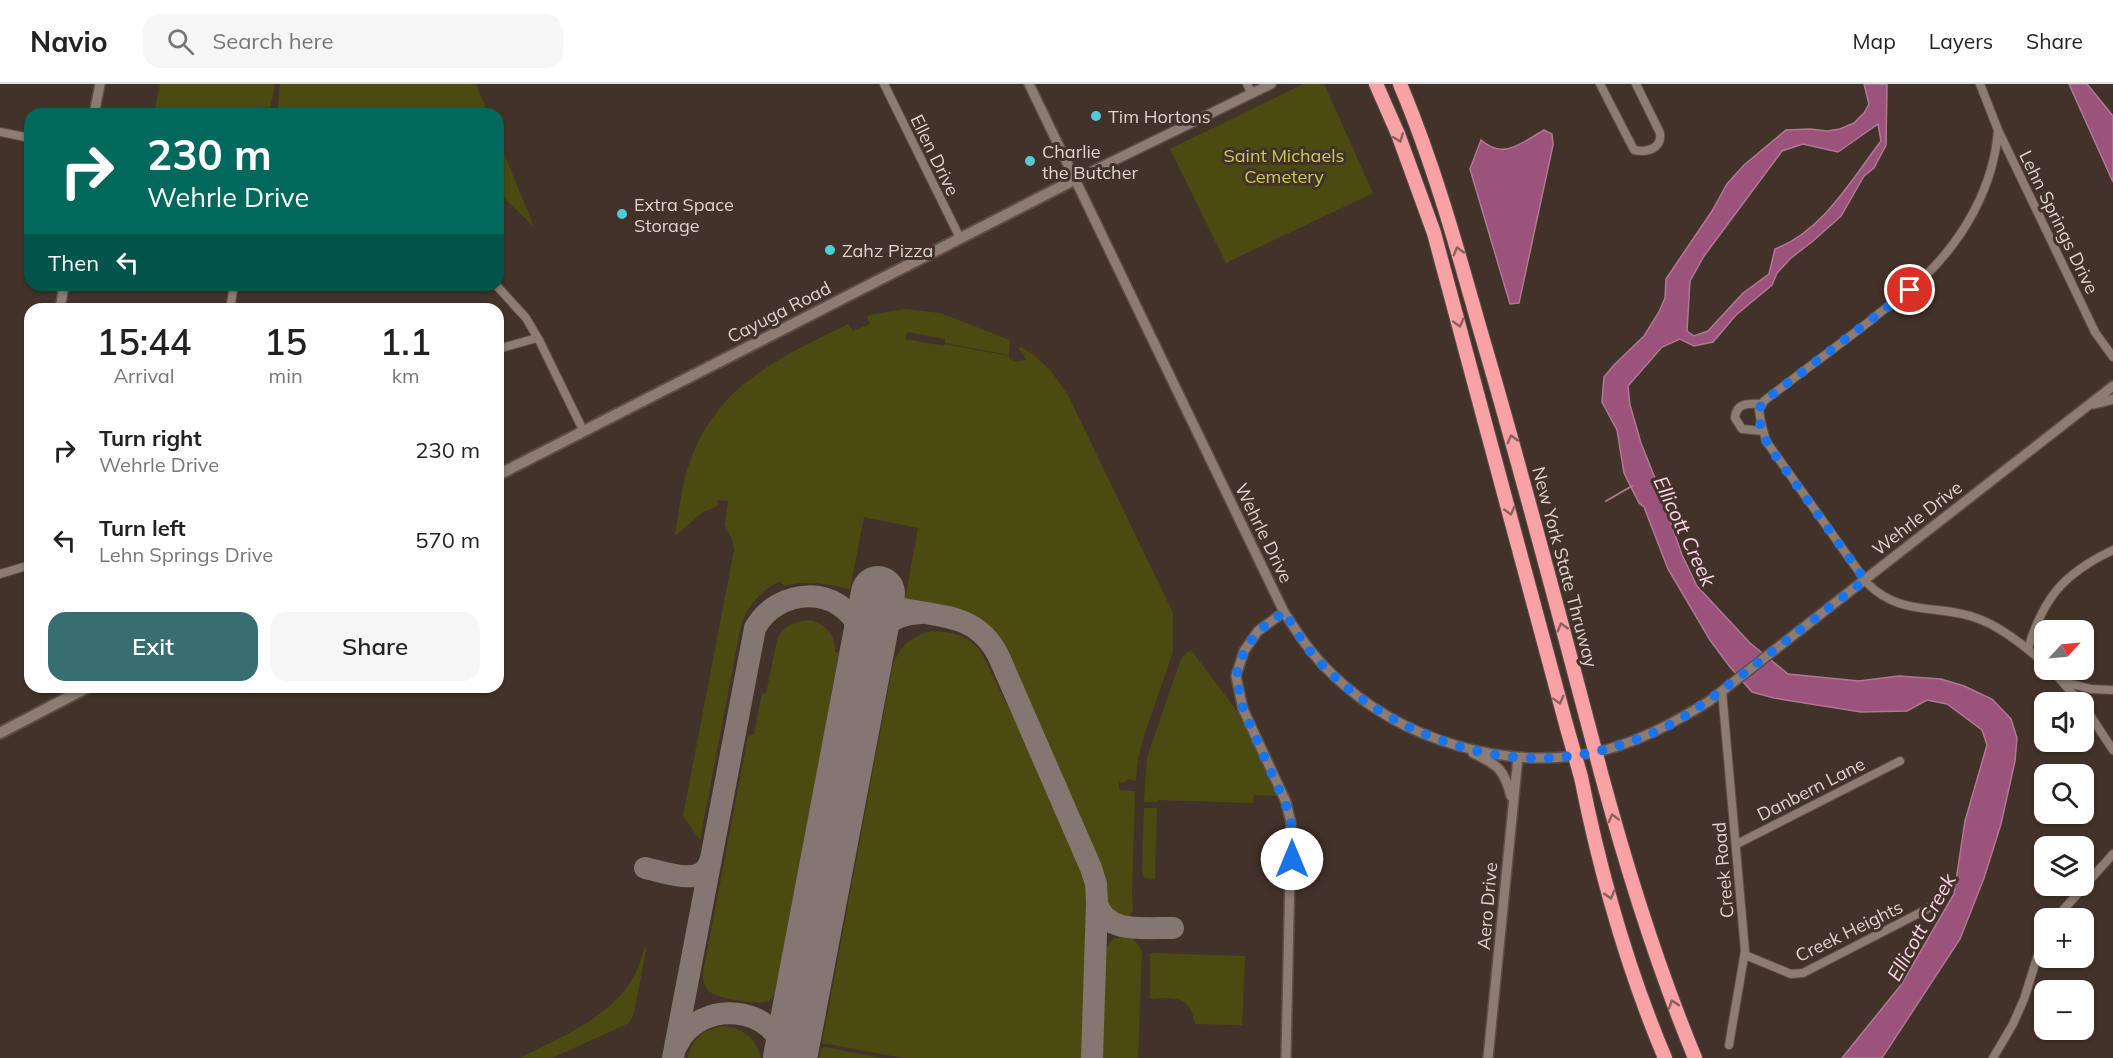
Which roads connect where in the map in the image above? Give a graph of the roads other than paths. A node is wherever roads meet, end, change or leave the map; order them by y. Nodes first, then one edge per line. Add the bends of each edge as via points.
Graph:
1 (100, 84) edge
2 (884, 84) edge
3 (1029, 84) edge
4 (1247, 84) edge
5 (1271, 84) edge
6 (1376, 84) edge
7 (1400, 84) edge
8 (1600, 84) edge
9 (1636, 84) edge
10 (1980, 84) edge
11 (1251, 94) junction
12 (95, 108) edge
13 (1998, 130) junction
14 (0, 132) edge
15 (24, 137) edge
16 (1076, 179) junction
17 (960, 238) junction
18 (501, 291) edge
19 (537, 338) junction
20 (504, 347) edge
21 (2113, 357) edge
22 (2113, 386) edge
23 (2113, 399) edge
24 (1761, 404) junction
25 (2089, 405) junction
26 (583, 430) junction
27 (1763, 430) junction
28 (504, 471) edge
29 (2113, 550) edge
30 (24, 567) edge
31 (0, 574) edge
32 (1865, 580) junction
33 (1284, 612) junction
34 (2028, 650) junction
35 (2034, 655) edge
36 (2064, 682) joint
37 (2113, 690) edge
38 (1722, 691) junction
39 (2072, 692) edge
40 (77, 693) edge
41 (2094, 721) edge
42 (0, 733) edge
43 (1457, 746) junction
44 (2113, 750) edge
45 (1518, 757) junction
46 (1900, 761) dead end
47 (1513, 802) junction
48 (1737, 844) junction
49 (2113, 854) edge
50 (1933, 906) dead end
51 (2065, 908) edge
52 (1745, 955) junction
53 (2034, 968) edge
54 (1729, 1045) dead end
55 (1286, 1058) edge
56 (1488, 1058) edge
57 (1665, 1058) edge
58 (1695, 1058) edge
59 (1994, 1058) edge

1 - 12 street
2 - 17 street, Ellen Drive
3 - 16 street, Wehrle Drive
4 - 11 street
5 - 11 street
6 -> 57 highway, bridge via 1434,233 1581,777 1596,851 1647,1015
58 -> 7 highway, New York State Thruway, bridge via 1622,849 1506,417 1440,192
8 - 9 street via 1635,150 1642,152 1661,140
10 - 13 street, Lehn Springs Drive
11 - 16 street
13 - 21 street, Lehn Springs Drive via 2096,332
13 - 24 street, Lehn Springs Drive via 1994,162 1983,193 1937,264 1910,290
14 - 15 street
16 - 17 main road, Cayuga Road
16 - 33 street, Wehrle Drive
17 - 26 main road, Cayuga Road
18 - 19 street via 526,318
19 - 20 street
19 - 26 street
22 - 25 street, Wehrle Drive
23 - 25 street
24 - 27 street
24 - 27 street, Lehn Springs Drive via 1743,404 1736,410 1735,418 1742,429
25 - 32 street, Wehrle Drive
26 - 28 main road, Cayuga Road
27 - 32 street via 1770,448
29 - 34 street via 2080,567 2057,589 2041,613
30 - 31 street
32 - 34 street via 1875,591 1900,605 1980,619
32 - 38 street, Wehrle Drive
33 - 43 street, Wehrle Drive via 1332,675 1370,705 1415,730
33 - 55 street via 1258,631 1244,651 1236,676 1243,709 1292,823
34 - 35 street
36 - 37 street
36 - 39 street
38 - 45 street, Wehrle Drive via 1664,727 1627,742 1579,755
38 - 48 street, Creek Road
40 - 42 main road
41 - 44 street
43 - 45 street, Wehrle Drive
43 - 47 street via 1494,763 1507,780
45 - 47 street, Aero Drive
46 - 48 street, Danbern Lane
47 - 56 street, Aero Drive
48 - 52 street, Creek Road
49 - 51 street
50 - 52 street, Creek Heights via 1803,973 1791,974
52 - 54 street, Creek Road
53 - 59 street via 2013,1024

